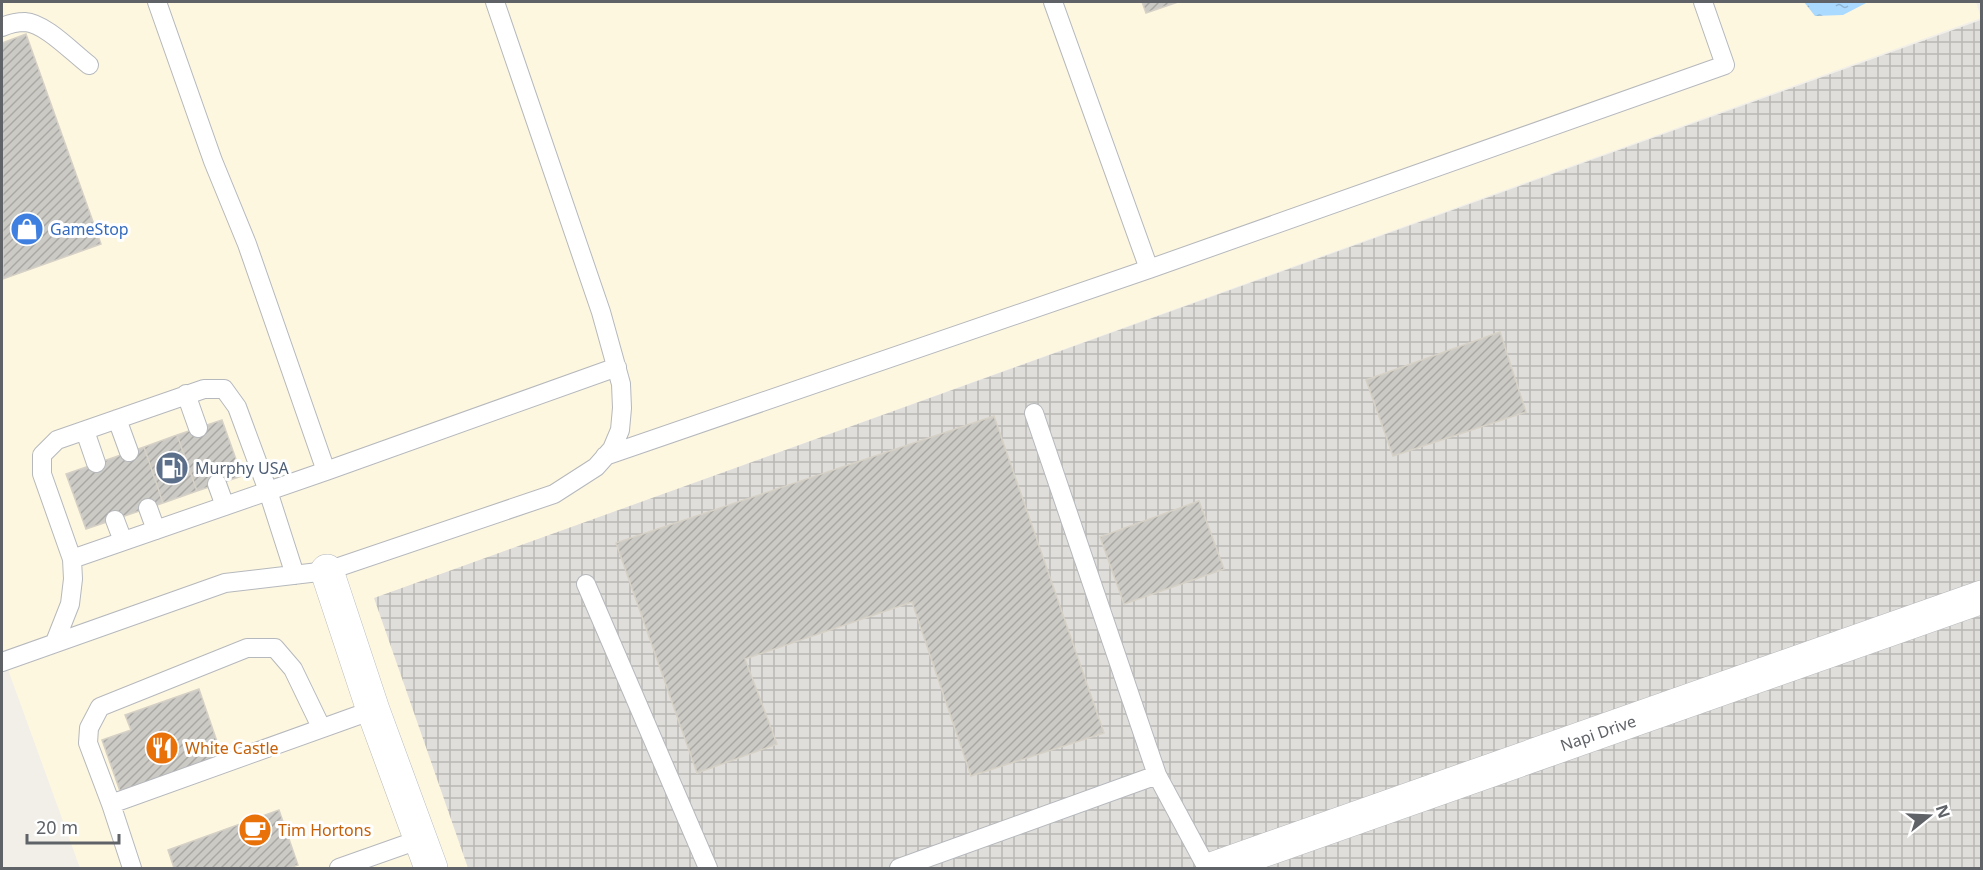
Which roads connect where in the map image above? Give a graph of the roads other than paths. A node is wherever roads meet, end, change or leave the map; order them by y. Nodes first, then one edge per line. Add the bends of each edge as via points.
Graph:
1 (157, 2) edge
2 (495, 2) edge
3 (1053, 2) edge
4 (1703, 2) edge
5 (2, 27) edge
6 (89, 66) dead end
7 (1149, 269) junction
8 (617, 367) junction
9 (186, 394) junction
10 (1034, 413) dead end
11 (117, 419) junction
12 (198, 428) dead end
13 (85, 431) junction
14 (129, 452) dead end
15 (605, 456) junction
16 (96, 464) dead end
17 (326, 471) junction
18 (217, 484) dead end
19 (268, 491) junction
20 (225, 506) junction
21 (148, 508) dead end
22 (115, 520) dead end
23 (156, 530) junction
24 (123, 541) junction
25 (72, 559) junction
26 (327, 571) junction
27 (295, 575) junction
28 (586, 584) dead end
29 (1982, 597) edge
30 (55, 642) junction
31 (2, 662) edge
32 (373, 710) junction
33 (321, 727) junction
34 (1157, 775) junction
35 (111, 804) junction
36 (426, 854) edge
37 (132, 868) edge
38 (339, 868) edge
39 (708, 868) edge
40 (899, 868) edge
41 (1207, 868) edge
42 (1214, 868) edge

1 - 17 lane
2 - 8 lane
3 - 7 lane
4 - 7 lane via 1725,65
5 - 6 lane via 17,22 38,26
7 - 15 lane
8 - 15 lane via 621,384 620,430
8 - 17 lane
9 - 11 lane
9 - 12 lane
9 - 19 lane via 204,389 224,390 237,407
10 - 34 lane
11 - 13 lane
11 - 14 lane
13 - 16 lane
13 - 25 lane via 57,440 42,455 42,474
15 - 26 lane via 596,467 554,494
17 - 19 lane
18 - 20 lane
19 - 20 lane
19 - 27 lane
20 - 23 lane
21 - 23 lane
22 - 24 lane
23 - 24 lane
24 - 25 lane
25 - 30 lane via 70,604
26 - 27 lane
26 - 32 street
27 - 30 lane via 225,583
28 - 39 lane
29 - 42 street, Napi Drive
30 - 31 lane
32 - 33 lane
32 - 36 street
33 - 35 lane
33 - 35 lane via 293,669 275,648 247,648 100,707 89,728 88,743
34 - 40 lane
34 - 41 lane
35 - 37 lane
36 - 38 lane

